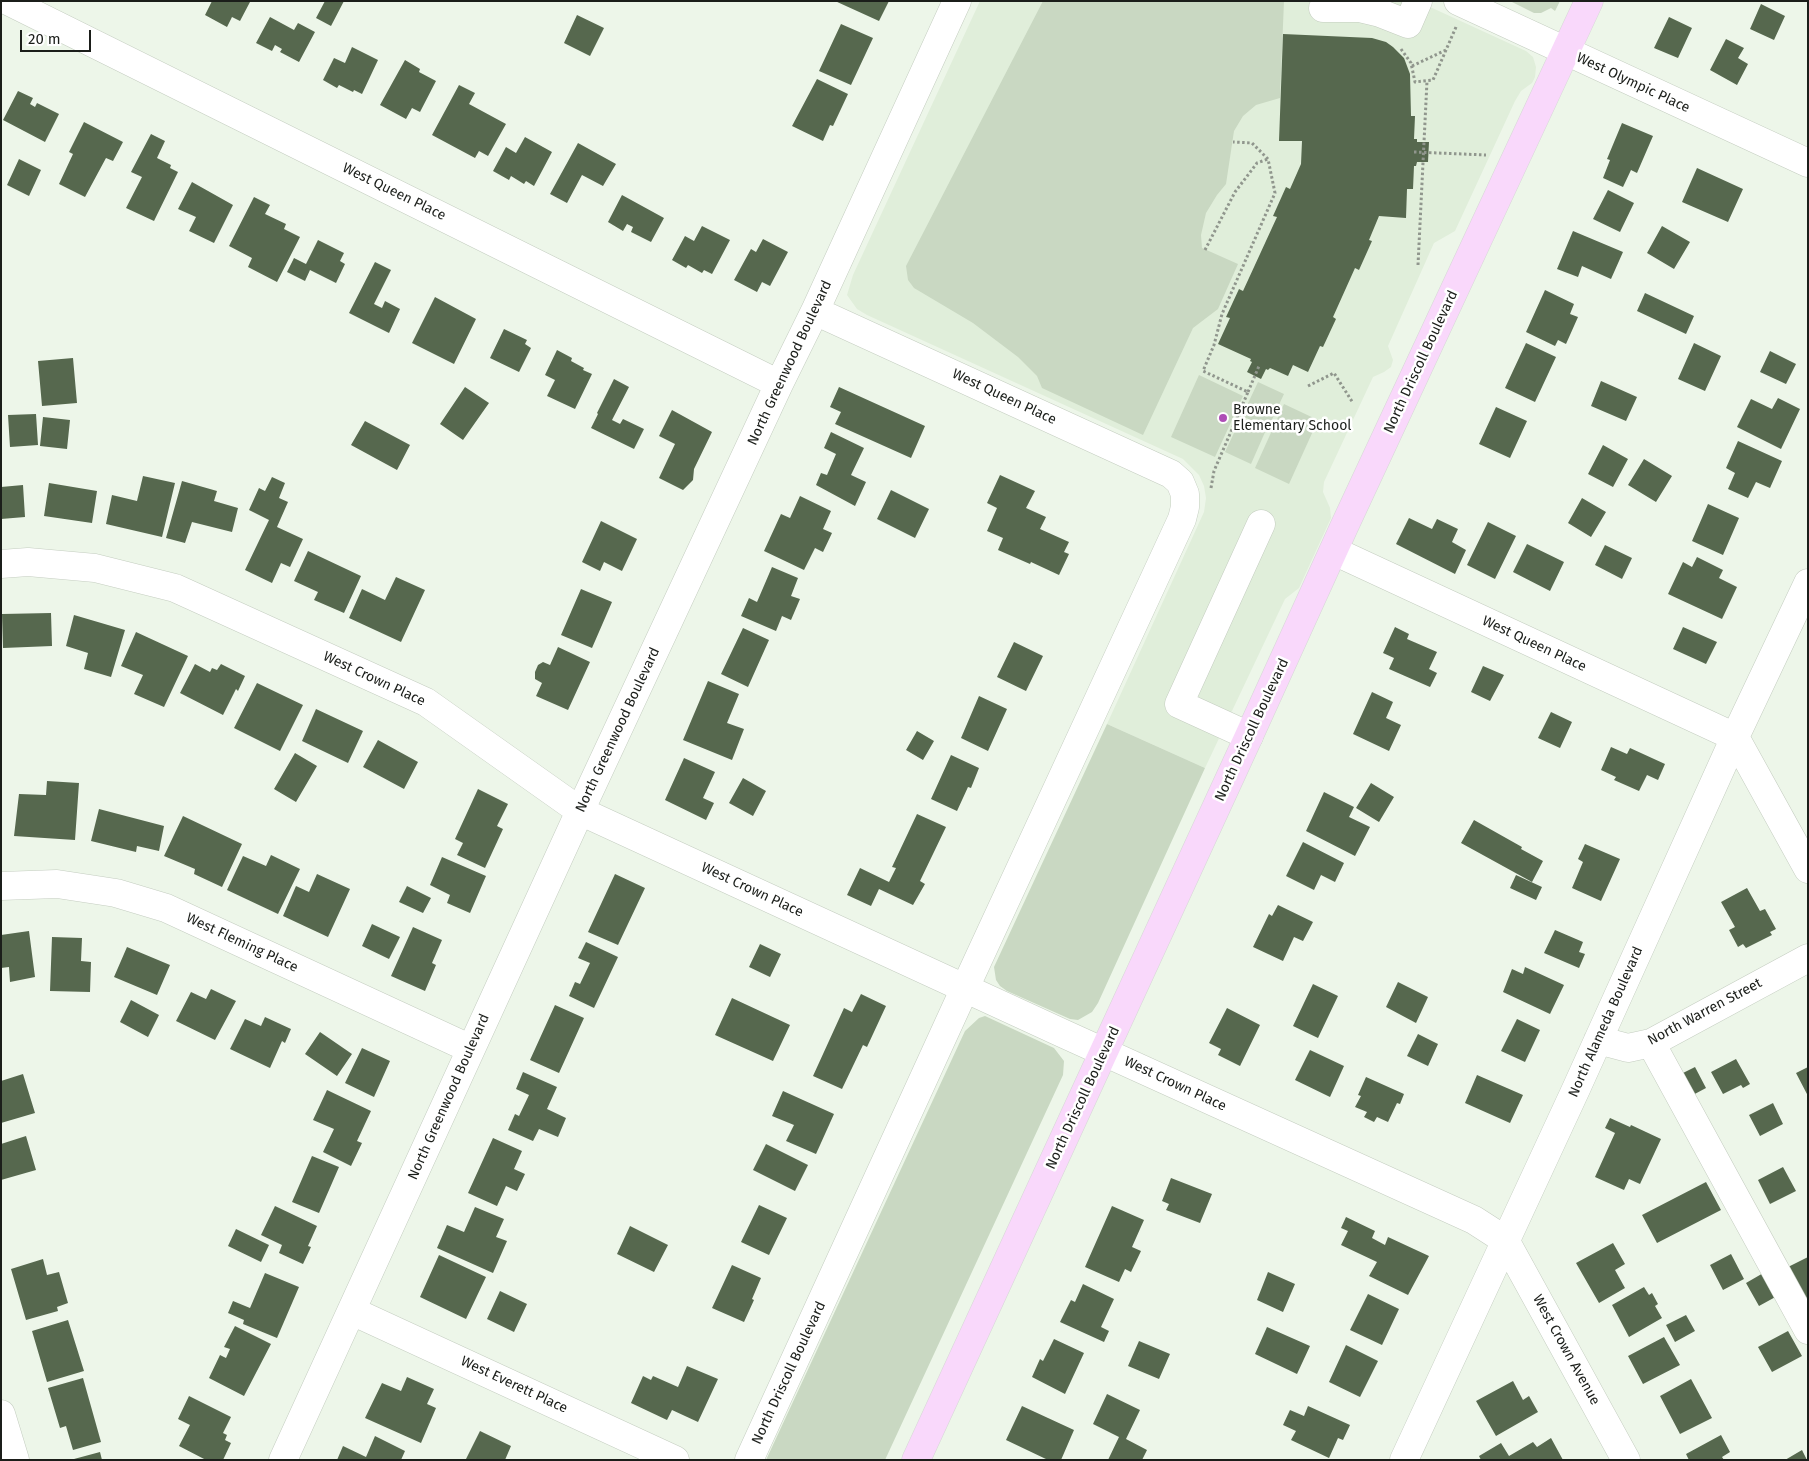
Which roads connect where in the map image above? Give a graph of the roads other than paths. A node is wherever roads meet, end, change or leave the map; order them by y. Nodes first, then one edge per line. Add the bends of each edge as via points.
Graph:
1 (8, 1) edge
2 (957, 1) edge
3 (1418, 1) edge
4 (1458, 1) edge
5 (1589, 1) edge
6 (1323, 8) dead end
7 (1565, 52) junction
8 (1808, 162) edge
9 (815, 311) junction
10 (779, 384) junction
11 (1197, 495) joint
12 (1261, 524) dead end
13 (1334, 551) junction
14 (1, 564) edge
15 (1808, 583) edge
16 (1250, 736) junction
17 (1735, 737) junction
18 (580, 811) junction
19 (1808, 869) edge
20 (1, 886) edge
21 (1808, 958) edge
22 (965, 988) junction
23 (1598, 1040) junction
24 (1651, 1043) junction
25 (471, 1049) junction
26 (1105, 1051) junction
27 (1506, 1240) junction
28 (352, 1310) junction
29 (1808, 1330) edge
30 (1, 1414) edge
31 (15, 1460) edge
32 (283, 1460) edge
33 (676, 1460) edge
34 (749, 1460) edge
35 (916, 1460) edge
36 (1404, 1460) edge
37 (1626, 1460) edge

1 - 10 street, West Queen Place
2 - 9 street, North Greenwood Boulevard
3 - 6 street via 1408,24 1359,8
4 - 7 street, West Olympic Place
5 - 7 main road, North Driscoll Boulevard
7 - 8 street, West Olympic Place
7 - 13 main road, North Driscoll Boulevard
9 - 10 street, North Greenwood Boulevard
9 - 11 street, West Queen Place via 1171,474
10 - 18 street, North Greenwood Boulevard
11 - 22 street, North Driscoll Boulevard via 1185,507
12 - 16 street via 1179,704
13 - 16 main road, North Driscoll Boulevard
13 - 17 street, West Queen Place
14 - 18 street, West Crown Place via 28,562 95,568 175,588 426,702
15 - 17 street, North Alameda Boulevard
16 - 26 main road, North Driscoll Boulevard
17 - 19 street
17 - 23 street, North Alameda Boulevard
18 - 22 street, West Crown Place
18 - 25 street, North Greenwood Boulevard
20 - 25 street, West Fleming Place via 57,884 116,893 166,908
21 - 24 street, North Warren Street
22 - 26 street, West Crown Place
22 - 34 street, North Driscoll Boulevard
23 - 24 street, North Warren Street via 1628,1048
23 - 27 street, North Alameda Boulevard
24 - 29 street
25 - 28 street, North Greenwood Boulevard
26 - 27 street, West Crown Place via 1474,1220
26 - 35 main road, North Driscoll Boulevard
27 - 36 street, North Alameda Boulevard
27 - 37 street, West Crown Avenue
28 - 32 street, North Greenwood Boulevard
28 - 33 street, West Everett Place
30 - 31 street

